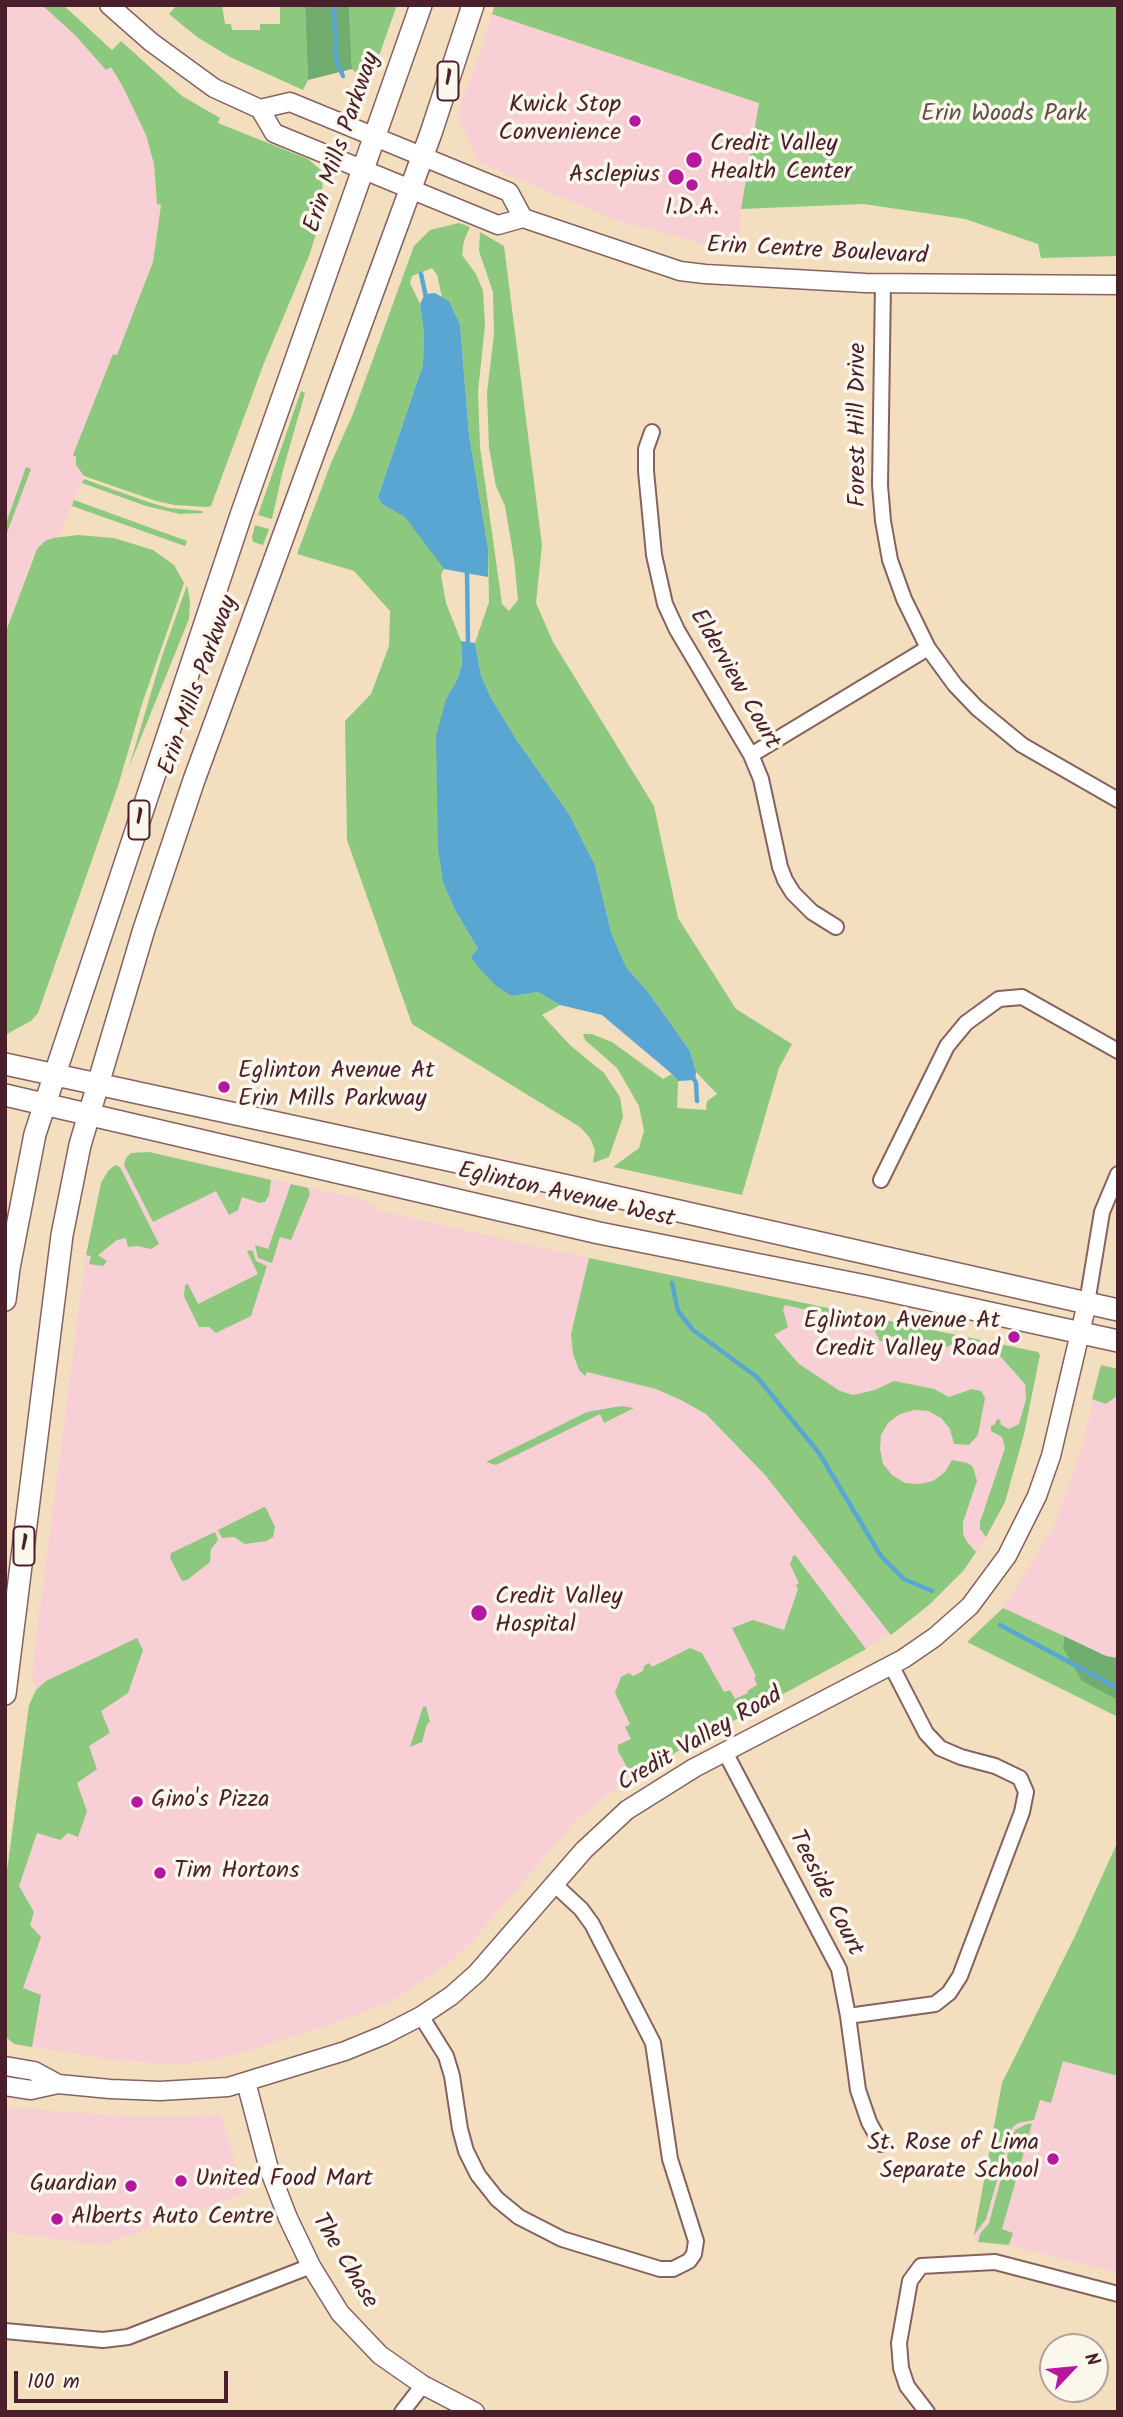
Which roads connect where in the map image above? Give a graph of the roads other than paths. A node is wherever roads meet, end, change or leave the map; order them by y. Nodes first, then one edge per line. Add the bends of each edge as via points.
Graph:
1 (109, 5) edge
2 (421, 5) edge
3 (473, 5) edge
4 (260, 109) junction
5 (374, 136) junction
6 (422, 156) junction
7 (363, 169) junction
8 (409, 189) junction
9 (523, 218) junction
10 (883, 283) junction
11 (1118, 285) edge
12 (652, 432) dead end
13 (928, 648) junction
14 (751, 755) junction
15 (1118, 800) edge
16 (836, 928) dead end
17 (1118, 1051) edge
18 (5, 1064) edge
19 (54, 1074) junction
20 (98, 1084) junction
21 (5, 1095) edge
22 (45, 1104) junction
23 (90, 1114) junction
24 (1118, 1174) edge
25 (881, 1180) dead end
26 (5, 1300) edge
27 (1087, 1303) junction
28 (1118, 1310) edge
29 (1080, 1333) junction
30 (1118, 1341) edge
31 (891, 1665) junction
32 (5, 1694) edge
33 (725, 1752) junction
34 (554, 1884) junction
35 (421, 2016) junction
36 (848, 2016) junction
37 (5, 2066) edge
38 (246, 2082) junction
39 (58, 2084) junction
40 (9, 2090) edge
41 (881, 2144) dead end
42 (311, 2266) junction
43 (1118, 2294) edge
44 (5, 2331) edge
45 (423, 2385) junction
46 (402, 2412) edge
47 (475, 2412) edge
48 (927, 2412) edge

1 - 4 street, Erin Centre Boulevard via 214,88
2 - 5 main road, Erin Mills Parkway / 1
3 - 6 main road, Erin Mills Parkway / 1
4 - 5 street via 290,102
4 - 7 street, Erin Centre Boulevard via 274,133
5 - 6 street
5 - 7 main road, Erin Mills Parkway / 1
6 - 8 main road, Erin Mills Parkway / 1
6 - 9 street via 509,192
7 - 8 street, Erin Centre Boulevard
7 - 19 main road, Erin Mills Parkway / 1 via 241,515
8 - 9 street, Erin Centre Boulevard via 498,225
8 - 20 main road, Erin Mills Parkway / 1 via 194,780
9 - 10 street, Erin Centre Boulevard via 680,271
10 - 11 street, Erin Centre Boulevard
10 - 13 street, Forest Hill Drive via 883,521 890,560
12 - 14 street, Elderview Court via 646,471 662,594 677,630
13 - 14 street
13 - 15 street, Forest Hill Drive via 955,685 999,727
14 - 16 street, Elderview Court via 785,880 812,912
17 - 25 street via 1022,997 999,999 966,1023 947,1046
18 - 19 main road, Eglinton Avenue West
19 - 20 main road, Eglinton Avenue West
19 - 22 main road, Erin Mills Parkway / 1
20 - 23 main road, Erin Mills Parkway / 1
20 - 27 main road, Eglinton Avenue West
21 - 22 main road, Eglinton Avenue West
22 - 23 main road, Eglinton Avenue West
22 - 26 main road, Erin Mills Parkway / 1 via 26,1175
23 - 29 main road, Eglinton Avenue West via 599,1233
23 - 32 main road, Erin Mills Parkway / 1 via 62,1235
24 - 27 street via 1102,1212
27 - 28 main road, Eglinton Avenue West
27 - 29 street, Credit Valley Road
29 - 30 main road, Eglinton Avenue West
29 - 31 street, Credit Valley Road via 1051,1456 1007,1556 956,1619
31 - 33 street, Credit Valley Road
31 - 36 street via 926,1733 940,1748 1020,1778 1026,1792 960,1976 949,1993 935,2004
33 - 34 street, Credit Valley Road via 627,1810
33 - 36 street, Teeside Court via 839,1969
34 - 35 street, Credit Valley Road via 477,1973
34 - 35 street via 592,1924 653,2043 670,2159 696,2241 689,2261 660,2269 562,2239 519,2217 497,2199 467,2151 446,2056
35 - 38 street, Credit Valley Road via 345,2051
36 - 41 street, Teeside Court via 858,2090
37 - 39 street, Credit Valley Road via 34,2071
38 - 39 street, Credit Valley Road via 214,2089 160,2091
38 - 42 street, The Chase via 269,2169
39 - 40 street, Credit Valley Road
42 - 44 street via 128,2337 103,2340
42 - 45 street, The Chase via 340,2313 380,2355
43 - 48 street via 995,2262 921,2266 910,2281 899,2343 907,2386
45 - 46 street
45 - 47 street, The Chase

